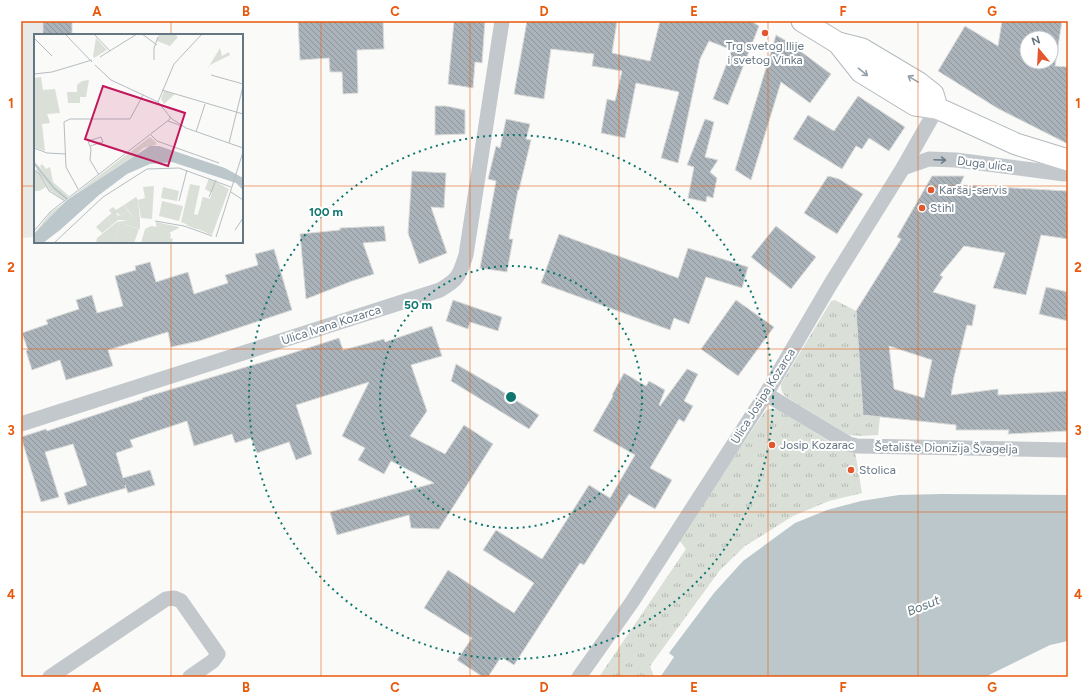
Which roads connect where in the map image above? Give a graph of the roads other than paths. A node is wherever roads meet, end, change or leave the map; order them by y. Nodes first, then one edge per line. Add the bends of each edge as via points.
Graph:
1 (502, 21) edge
2 (802, 21) edge
3 (937, 108) junction
4 (1068, 160) edge
5 (902, 168) junction
6 (1068, 173) edge
7 (766, 394) junction
8 (21, 424) edge
9 (1068, 450) edge
10 (50, 677) edge
11 (190, 677) edge
12 (579, 677) edge

1 - 8 street, Ulica Ivana Kozarca via 466,255 454,282 440,290
2 - 3 main road, Duga ulica via 838,43 861,72 915,105
3 - 4 main road, Duga ulica via 1016,144
3 - 5 street, Ulica Josipa Kozarca
5 -> 6 street, Duga ulica via 929,159
5 - 7 street, Ulica Josipa Kozarca
7 - 9 street, Šetalište Dionizija Švagelja via 849,444 857,446
7 - 12 street, Ulica Josipa Kozarca via 632,602
10 - 11 street via 166,599 174,598 181,601 218,654 213,661

